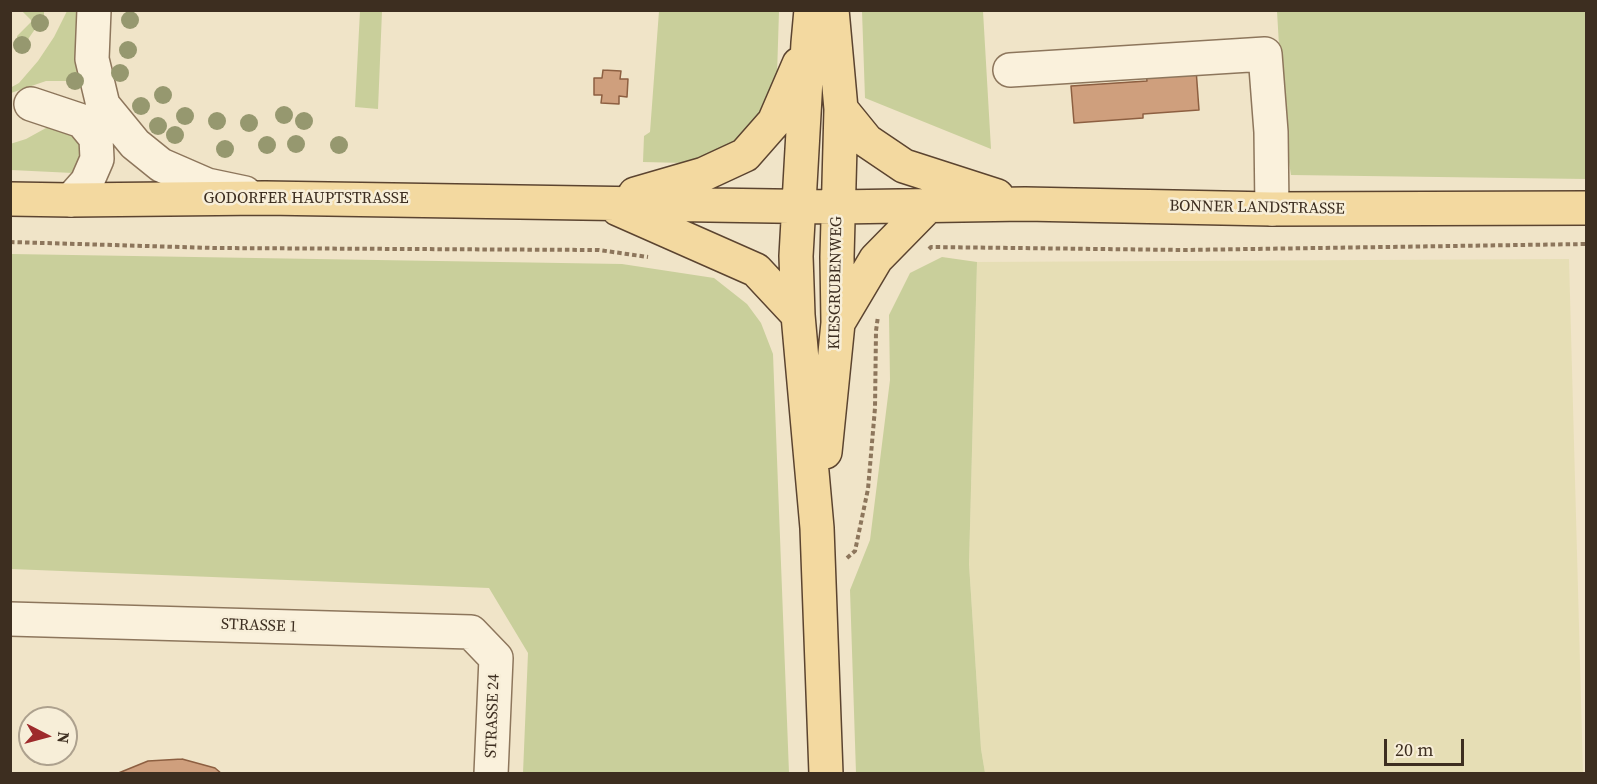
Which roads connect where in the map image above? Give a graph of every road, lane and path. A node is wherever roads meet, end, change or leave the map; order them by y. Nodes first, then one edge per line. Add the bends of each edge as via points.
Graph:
1 (94, 10) edge
2 (811, 10) edge
3 (832, 10) edge
4 (808, 43) junction
5 (1010, 70) dead end
6 (103, 105) junction
7 (21, 107) edge
8 (841, 109) junction
9 (265, 198) junction
10 (10, 199) edge
11 (71, 200) junction
12 (604, 203) junction
13 (1024, 204) junction
14 (799, 206) junction
15 (928, 206) junction
16 (837, 207) junction
17 (1587, 208) edge
18 (1272, 209) junction
19 (879, 310) dead end
20 (798, 315) junction
21 (838, 323) junction
22 (817, 528) junction
23 (819, 582) junction
24 (10, 619) edge
25 (495, 658) joint
26 (491, 774) edge
27 (826, 774) edge

1 - 6 lane via 92,59
2 - 4 main road, KIESGRUBENWEG
3 - 8 main road, KIESGRUBENWEG
4 - 12 main road, GODORFER HAUPTSTRASSE via 774,122 745,155 704,174
4 - 14 main road, KIESGRUBENWEG
5 - 18 lane via 1265,54
6 - 7 lane via 63,93
6 - 9 lane via 135,144 161,165 207,185
7 - 11 lane via 82,120 96,138 97,159 87,182
8 - 13 main road via 867,141 904,166
8 - 16 main road, KIESGRUBENWEG
9 - 11 main road, GODORFER HAUPTSTRASSE
9 - 12 main road, GODORFER HAUPTSTRASSE
10 - 11 main road, GODORFER HAUPTSTRASSE
12 - 14 main road, GODORFER HAUPTSTRASSE
12 - 20 main road via 756,270
13 - 15 main road, BONNER LANDSTRASSE
13 - 18 main road, BONNER LANDSTRASSE
14 - 16 main road, GODORFER HAUPTSTRASSE
14 - 20 main road, KIESGRUBENWEG
15 - 16 main road, BONNER LANDSTRASSE
15 - 21 main road via 876,259
16 - 21 main road, KIESGRUBENWEG
17 - 18 main road, BONNER LANDSTRASSE
19 - 23 path via 868,489 855,551
20 - 22 main road, KIESGRUBENWEG
21 - 22 main road, KIESGRUBENWEG
22 - 23 main road, KIESGRUBENWEG
23 - 27 main road, KIESGRUBENWEG
24 - 25 lane, STRASSE 1 via 471,632
25 - 26 lane, STRASSE 24

